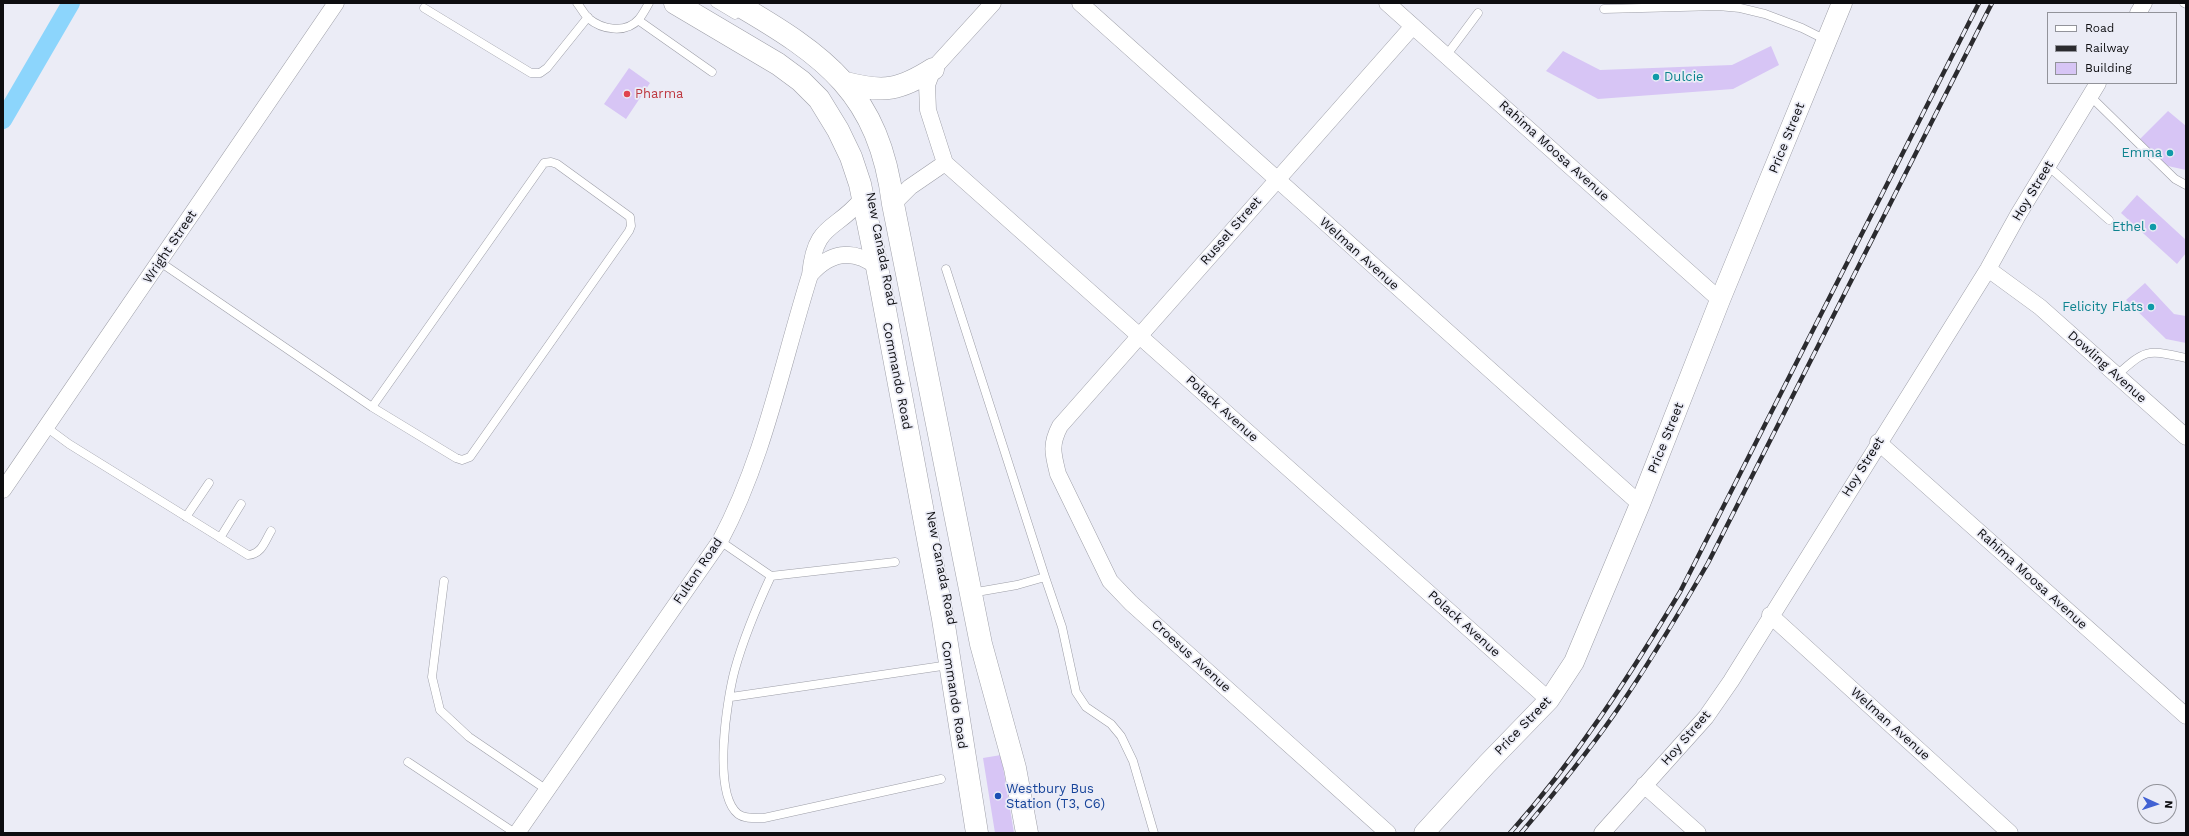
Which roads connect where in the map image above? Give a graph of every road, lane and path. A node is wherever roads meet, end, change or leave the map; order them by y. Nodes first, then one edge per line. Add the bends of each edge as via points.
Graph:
1 (336, 3) edge
2 (577, 3) edge
3 (649, 3) edge
4 (675, 3) edge
5 (715, 3) edge
6 (993, 3) edge
7 (1080, 3) edge
8 (1387, 3) edge
9 (1842, 3) edge
10 (2144, 3) edge
11 (424, 8) dead end
12 (1604, 9) dead end
13 (738, 11) edge
14 (2139, 12) edge
15 (1478, 13) dead end
16 (588, 18) junction
17 (638, 20) junction
18 (1413, 26) junction
19 (1826, 40) junction
20 (780, 41) dead end
21 (1446, 56) junction
22 (933, 70) junction
23 (712, 72) dead end
24 (846, 83) junction
25 (820, 87) dead end
26 (2094, 90) edge
27 (830, 99) dead end
28 (861, 126) dead end
29 (945, 163) junction
30 (2048, 166) junction
31 (864, 167) dead end
32 (1276, 180) junction
33 (2186, 185) edge
34 (877, 204) junction
35 (2109, 220) dead end
36 (160, 262) junction
37 (877, 267) junction
38 (946, 269) dead end
39 (1988, 269) junction
40 (810, 275) junction
41 (1720, 300) junction
42 (1139, 335) junction
43 (2186, 358) edge
44 (2117, 375) junction
45 (372, 407) junction
46 (46, 427) junction
47 (2186, 437) edge
48 (1053, 439) joint
49 (1878, 442) junction
50 (210, 484) dead end
51 (3, 490) edge
52 (241, 504) dead end
53 (1640, 504) junction
54 (186, 517) junction
55 (271, 531) dead end
56 (220, 538) junction
57 (720, 541) junction
58 (896, 562) dead end
59 (771, 576) junction
60 (1045, 577) junction
61 (444, 581) dead end
62 (971, 593) junction
63 (1770, 615) junction
64 (973, 647) dead end
65 (949, 665) junction
66 (984, 690) dead end
67 (731, 697) junction
68 (1549, 700) junction
69 (2186, 716) edge
70 (1002, 754) dead end
71 (408, 762) dead end
72 (941, 779) dead end
73 (978, 780) dead end
74 (1644, 785) junction
75 (547, 790) junction
76 (516, 833) edge
77 (977, 833) edge
78 (1027, 833) edge
79 (1154, 833) edge
80 (1388, 833) edge
81 (1424, 833) edge
82 (1602, 833) edge
83 (1698, 833) edge
84 (2010, 833) edge

1 - 36 street, Wright Street
2 - 16 lane
3 - 17 lane
4 - 34 main road, Commando Road via 778,64 801,81 819,99 851,156 860,184
5 - 13 lane
6 - 22 street
7 - 32 street, Welman Avenue
8 - 18 street, Rahima Moosa Avenue
9 - 19 street, Price Street
10 - 14 street
11 - 16 lane via 531,72 540,73
12 - 19 lane via 1718,6 1740,8 1765,14
13 - 24 main road, Commando Road via 792,38
15 - 21 lane
16 - 17 lane via 601,26 615,30 628,27
17 - 23 lane
18 - 21 street, Rahima Moosa Avenue
18 - 32 street, Russel Street
19 - 41 street, Price Street
20 - 28 lane via 821,70 841,92
21 - 41 street, Rahima Moosa Avenue
22 - 24 main road via 912,82 896,87 870,90
22 - 29 street via 927,85 926,98
24 - 34 main road, Commando Road via 862,107 880,143 890,178
25 - 27 lane
26 - 30 street, Hoy Street
26 - 33 lane via 2175,179
29 - 34 street, Fulton Road via 910,187
29 - 42 street, Polack Avenue
30 - 35 lane
30 - 39 street, Hoy Street
31 - 34 lane, New Canada Road
32 - 42 street, Russel Street
32 - 53 street, Welman Avenue
34 - 37 main road, Commando Road
34 - 40 street, Fulton Road via 848,214 827,228 814,249
34 - 62 main road, Commando Road
34 - 64 lane, New Canada Road
34 - 73 lane, New Canada Road
36 - 45 lane
36 - 46 street, Wright Street
37 - 40 street via 859,256 838,255 827,259
37 - 65 main road, Commando Road via 943,619
38 - 60 lane
39 - 44 street, Dowling Avenue via 2040,307
39 - 49 street, Hoy Street
40 - 57 street, Fulton Road via 752,469 734,515
41 - 53 street, Price Street
42 - 48 street, Russel Street via 1060,426
42 - 68 street, Polack Avenue
43 - 44 lane via 2151,351 2137,357
44 - 47 street, Dowling Avenue
45 - 45 lane via 456,458 470,458 629,230 630,217 557,164 544,163
46 - 51 street, Wright Street
46 - 54 lane
48 - 80 street, Croesus Avenue via 1053,456 1058,474 1110,580 1131,603
49 - 63 street, Hoy Street
49 - 69 street, Rahima Moosa Avenue
50 - 54 lane
52 - 56 lane
53 - 68 street, Price Street via 1574,662
54 - 56 lane
55 - 56 lane via 260,551 255,554 248,554
57 - 59 lane
57 - 75 street, Fulton Road
58 - 59 lane
59 - 67 lane via 743,644 735,670
60 - 62 lane
60 - 79 lane via 1062,627 1076,692 1086,707 1111,724 1121,736 1133,761
61 - 75 lane via 432,677 440,710 469,737
62 - 78 main road, Commando Road via 981,644 1014,768
63 - 74 street, Hoy Street via 1706,717
63 - 84 street, Welman Avenue
65 - 67 lane
65 - 77 main road, Commando Road
66 - 70 lane
67 - 72 lane via 723,746 730,806 738,814 750,818 764,818
68 - 81 street, Price Street via 1486,764
71 - 76 lane
74 - 82 street, Hoy Street
74 - 83 street
75 - 76 street, Fulton Road

